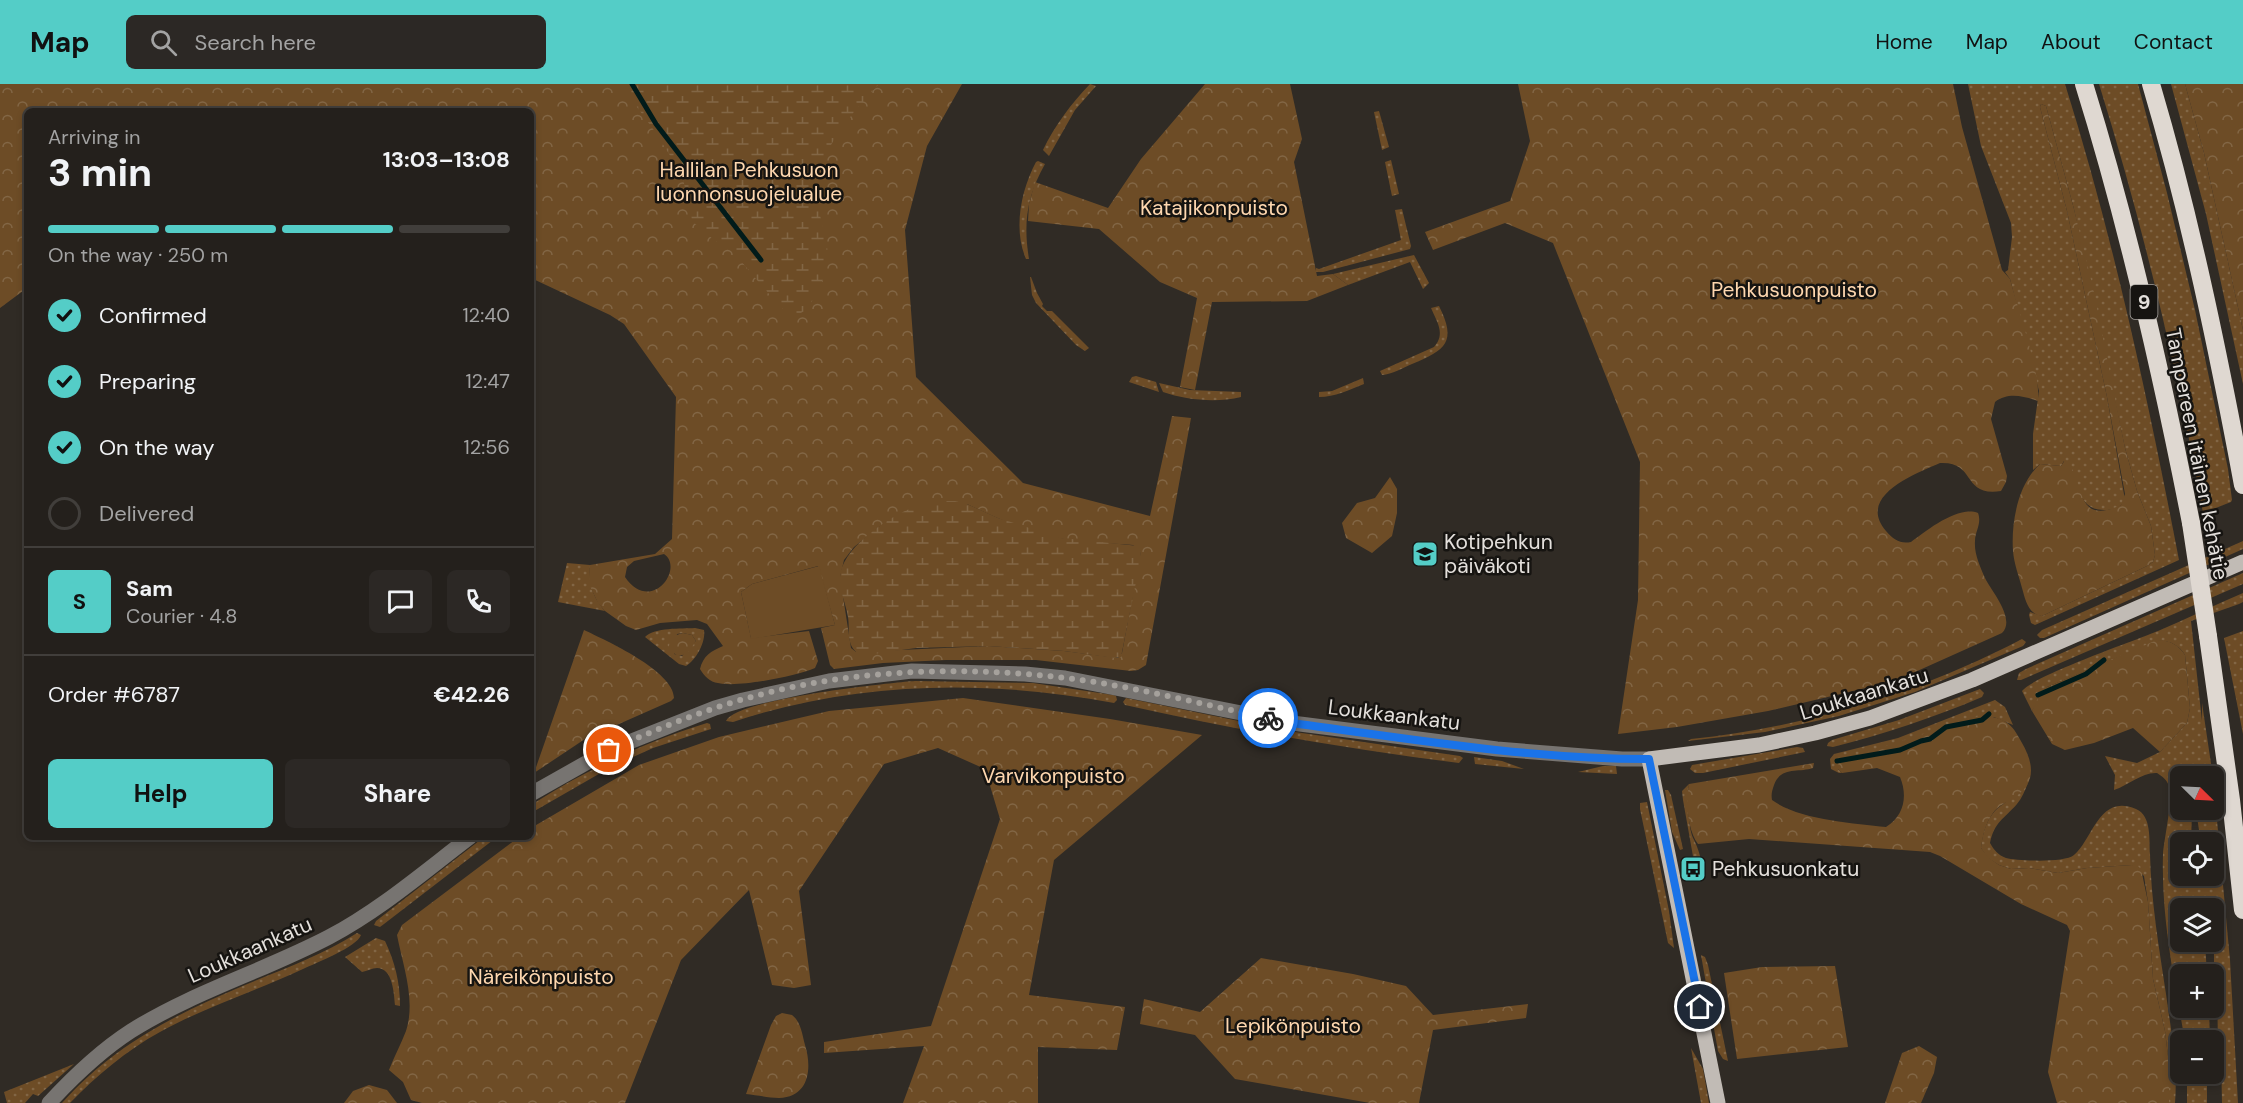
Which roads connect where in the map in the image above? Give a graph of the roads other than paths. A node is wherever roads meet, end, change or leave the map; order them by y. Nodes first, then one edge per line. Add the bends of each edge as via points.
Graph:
1 (2084, 84) edge
2 (2151, 84) edge
3 (2243, 485) edge
4 (2243, 562) edge
5 (1649, 759) junction
6 (534, 792) edge
7 (466, 840) edge
8 (2243, 910) edge
9 (50, 1103) edge
10 (1718, 1103) edge

1 - 8 highway, Tampereen itäinen kehätie / 9, bridge via 2131,249 2191,523
2 - 3 highway, Tampereen itäinen kehätie via 2193,246
4 - 5 main road, Loukkaankatu via 1972,680 1870,718 1759,745
5 - 6 street, Loukkaankatu via 1497,749 1292,723 1057,677 912,671 830,681 715,708 609,750
5 - 10 main road
7 - 9 street, Loukkaankatu via 347,927 131,1031 93,1059

